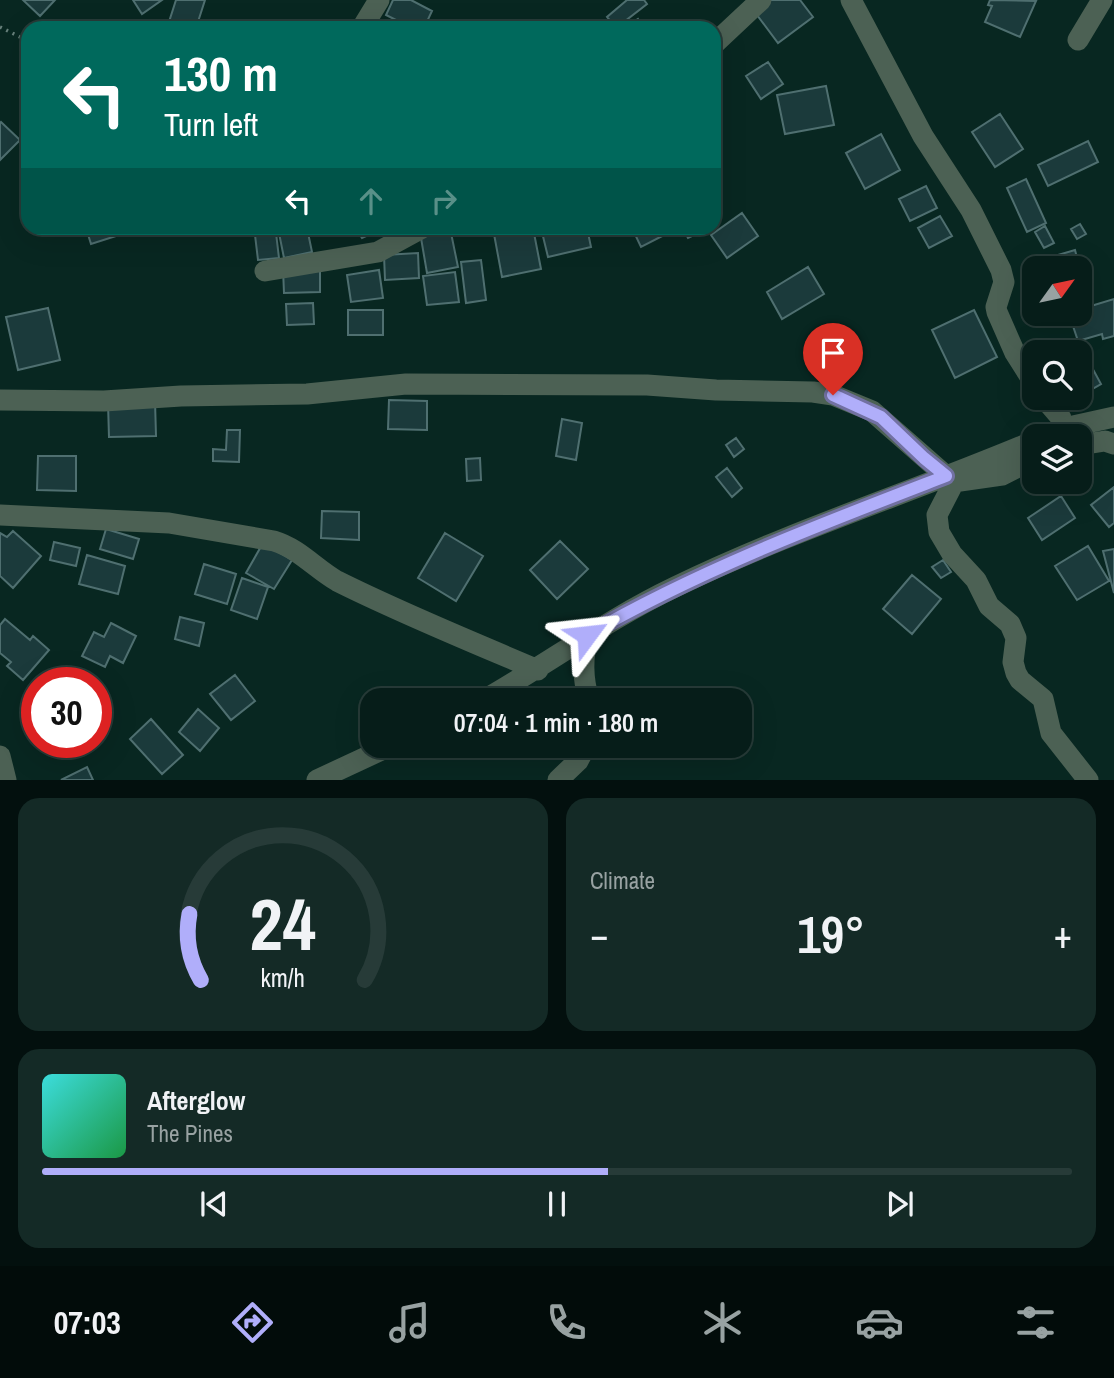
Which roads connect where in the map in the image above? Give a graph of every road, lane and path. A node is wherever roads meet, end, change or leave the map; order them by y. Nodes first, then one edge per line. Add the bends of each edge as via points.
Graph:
1 (379, 0) edge
2 (761, 0) edge
3 (851, 0) edge
4 (1102, 0) edge
5 (366, 21) edge
6 (0, 27) edge
7 (721, 37) edge
8 (21, 38) edge
9 (1078, 40) dead end
10 (403, 235) edge
11 (265, 271) dead end
12 (1022, 363) edge
13 (0, 400) edge
14 (1054, 410) edge
15 (1114, 416) edge
16 (1061, 418) dead end
17 (1081, 424) edge
18 (1092, 443) edge
19 (1114, 444) edge
20 (1022, 446) edge
21 (1022, 465) edge
22 (950, 479) junction
23 (0, 515) edge
24 (587, 635) junction
25 (538, 670) junction
26 (506, 688) edge
27 (585, 688) edge
28 (0, 756) edge
29 (363, 758) edge
30 (580, 758) edge
31 (6, 779) edge
32 (317, 779) edge
33 (558, 779) edge
34 (1088, 779) edge

1 - 5 street
2 - 7 street
3 - 12 street via 995,258 1004,282 997,312
4 - 9 street
6 - 8 path
10 - 11 street via 378,252
13 - 22 street via 307,394 406,384 647,385 813,392 872,411
14 - 16 street
15 - 17 street
18 - 19 street
20 - 22 street
21 - 22 street via 1002,475
22 - 24 street via 707,572
22 - 34 street via 937,515 939,532 976,580 989,606 1010,624 1016,638 1016,673 1043,699 1051,733
23 - 25 street via 169,523 283,544 336,580
24 - 25 street
24 - 27 street
25 - 26 street
28 - 31 street
29 - 32 street
30 - 33 street

